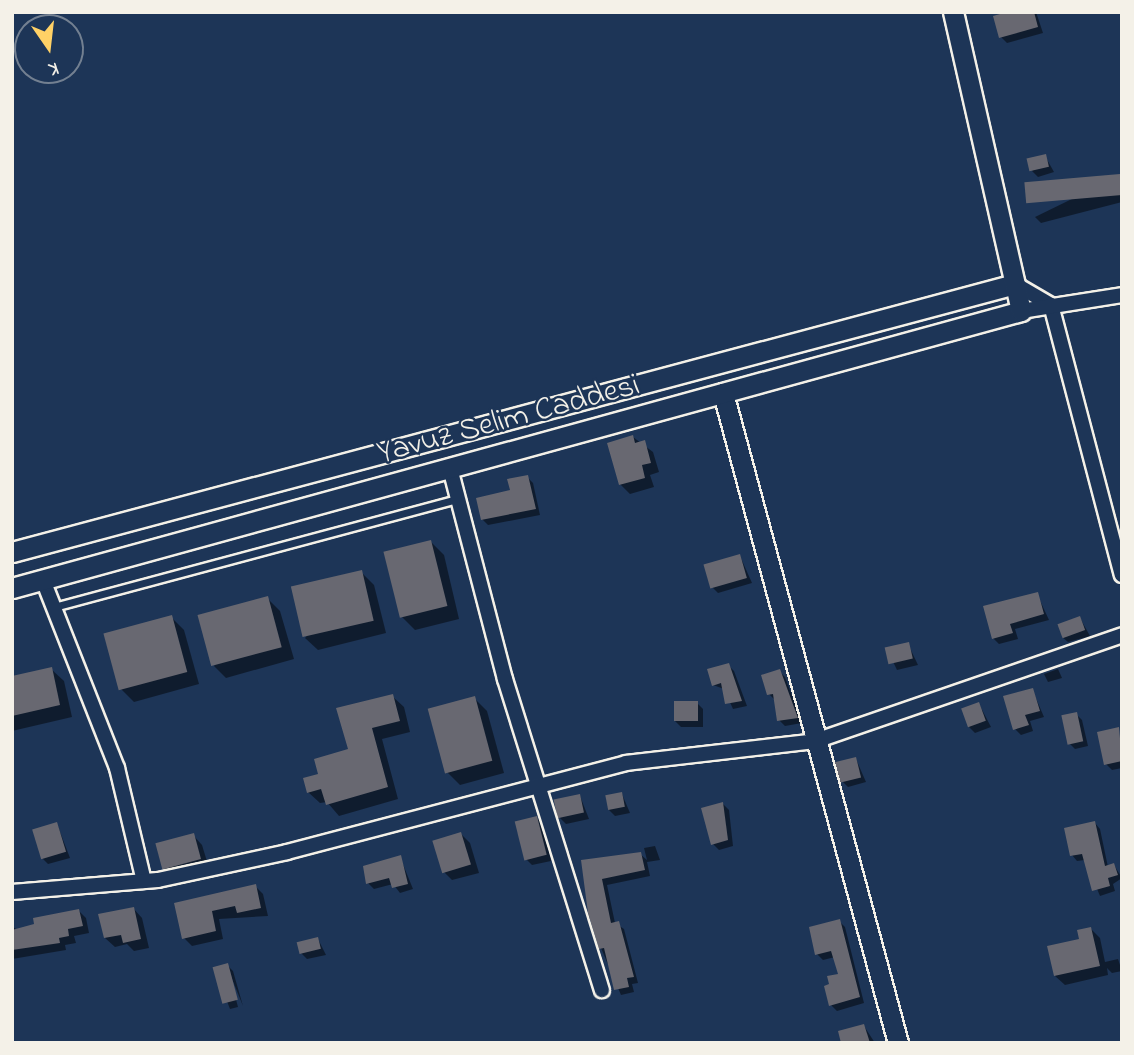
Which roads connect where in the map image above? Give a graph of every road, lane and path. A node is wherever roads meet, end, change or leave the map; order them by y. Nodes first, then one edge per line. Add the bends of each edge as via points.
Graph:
1 (953, 12) edge
2 (1015, 284) junction
3 (1122, 295) edge
4 (1051, 305) junction
5 (1021, 311) junction
6 (723, 393) junction
7 (450, 468) junction
8 (458, 499) junction
9 (12, 552) edge
10 (1122, 575) edge
11 (43, 580) junction
12 (12, 588) edge
13 (54, 607) junction
14 (1122, 635) edge
15 (815, 741) junction
16 (539, 786) junction
17 (144, 881) junction
18 (12, 892) edge
19 (602, 990) dead end
20 (898, 1043) edge

1 - 2 street
2 - 4 street
2 - 5 street
2 - 9 street, Yavuz Selim Caddesi
3 - 4 street
4 - 5 street
4 - 10 street
5 - 6 street, Yavuz Selim Caddesi
6 - 7 street, Yavuz Selim Caddesi
6 - 15 street
7 - 8 street
7 - 11 street, Yavuz Selim Caddesi
8 - 13 lane
8 - 16 street via 505,679
11 - 12 street, Yavuz Selim Caddesi
11 - 13 street
13 - 17 street via 117,768
14 - 15 street
15 - 16 street via 626,763
15 - 20 street
16 - 17 street via 287,852
16 - 19 street
17 - 18 street

